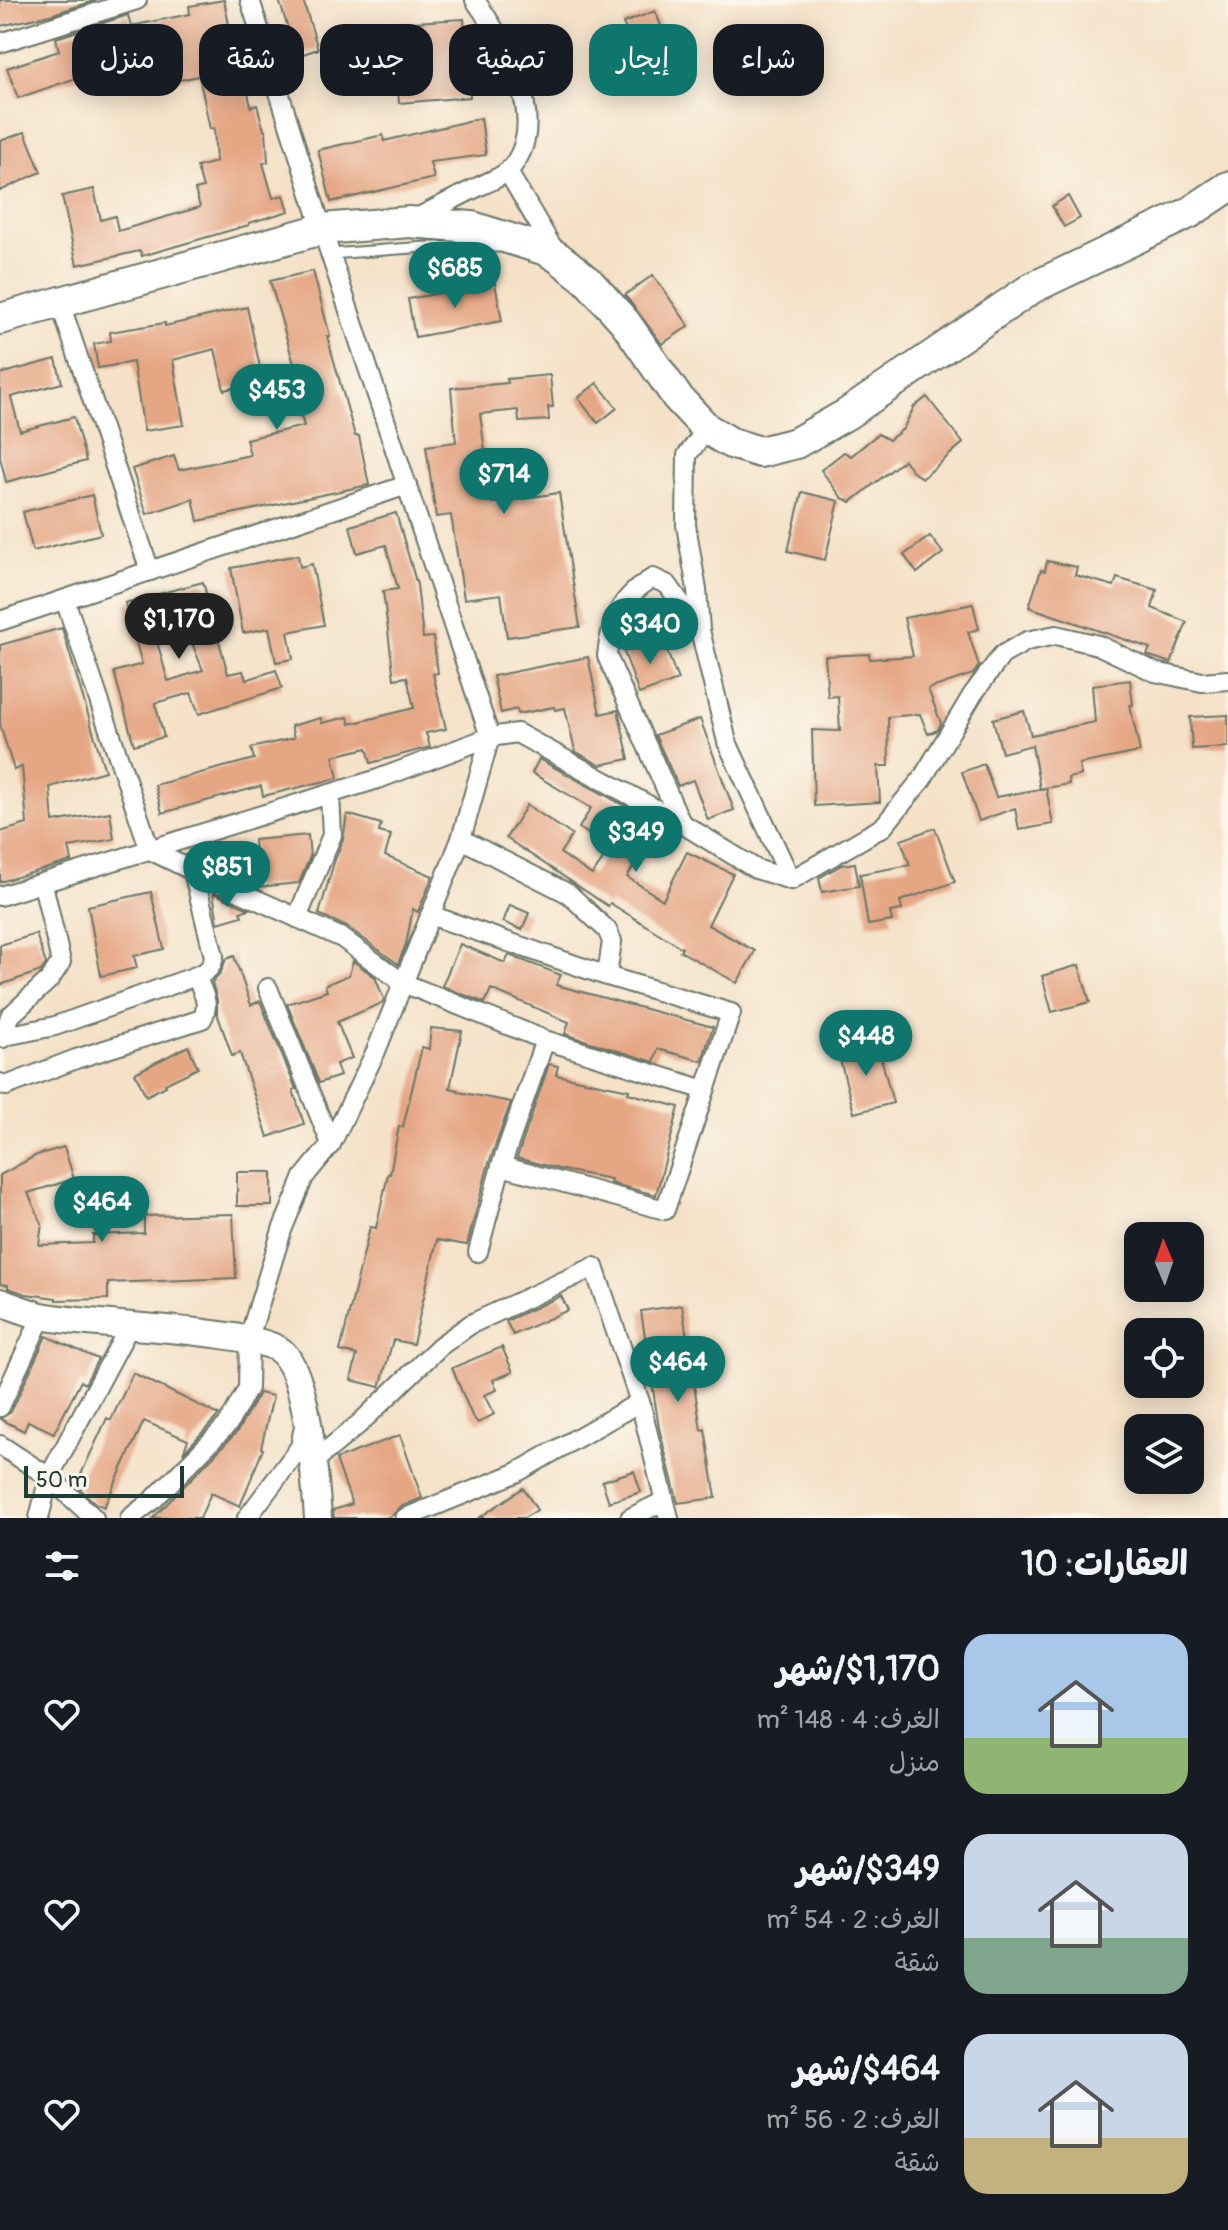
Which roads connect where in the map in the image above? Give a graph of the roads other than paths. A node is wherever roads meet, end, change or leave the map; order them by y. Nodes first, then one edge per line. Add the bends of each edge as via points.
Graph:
1 (137, 0) edge
2 (250, 0) edge
3 (475, 0) edge
4 (0, 43) edge
5 (508, 172) junction
6 (1228, 187) edge
7 (409, 222) junction
8 (326, 241) junction
9 (546, 253) junction
10 (60, 303) junction
11 (0, 319) edge
12 (707, 429) junction
13 (407, 485) junction
14 (150, 571) junction
15 (65, 600) junction
16 (0, 621) edge
17 (700, 630) junction
18 (1228, 680) edge
19 (490, 737) junction
20 (330, 794) junction
21 (681, 823) junction
22 (461, 839) junction
23 (150, 850) junction
24 (193, 871) junction
25 (791, 880) junction
26 (43, 884) junction
27 (0, 896) edge
28 (430, 915) junction
29 (297, 918) junction
30 (196, 976) junction
31 (607, 976) junction
32 (403, 983) junction
33 (268, 988) dead end
34 (2, 1038) edge
35 (545, 1040) junction
36 (0, 1083) edge
37 (705, 1090) junction
38 (331, 1144) junction
39 (501, 1166) junction
40 (478, 1252) dead end
41 (0, 1302) edge
42 (42, 1316) junction
43 (129, 1327) junction
44 (249, 1338) junction
45 (640, 1402) junction
46 (0, 1407) edge
47 (306, 1416) junction
48 (0, 1445) edge
49 (313, 1462) junction
50 (49, 1477) junction
51 (666, 1510) edge
52 (39, 1518) edge
53 (94, 1518) edge
54 (130, 1518) edge
55 (247, 1518) edge
56 (318, 1518) edge
57 (405, 1518) edge
58 (630, 1518) edge

1 - 4 street
2 - 8 street
3 - 5 street via 523,89 523,141
5 - 7 street
5 - 9 street
6 - 12 main road via 1189,213 1032,288 796,443 760,452
7 - 8 main road
7 - 9 main road via 472,227
8 - 9 lane
8 - 10 main road
8 - 13 street
9 - 12 main road via 587,280
10 - 11 main road
10 - 14 street
12 - 17 street via 687,455 686,525
13 - 14 street
13 - 19 street
14 - 15 street
15 - 16 street
15 - 23 street
17 - 21 street via 668,585 653,578 623,603 610,628 607,656
17 - 25 street via 727,742
18 - 25 street via 1202,682 1155,672 1098,645 1056,635 1027,641 1002,655 922,779 883,827
19 - 20 street
19 - 21 street via 517,733
19 - 22 street
20 - 23 street
20 - 29 street via 332,835
21 - 25 street via 756,869
22 - 28 street
22 - 31 street via 569,894 607,930 612,941
23 - 24 street
23 - 26 street
24 - 29 street
24 - 30 street via 214,956 206,972
26 - 27 street
26 - 34 street via 61,962 10,1016
28 - 31 street
28 - 32 street
29 - 32 street via 342,938
30 - 34 street via 55,1026
30 - 36 street via 207,1011 202,1019 6,1086
31 - 37 street via 731,1013
32 - 35 street
32 - 38 street
33 - 38 street
35 - 37 street
35 - 39 street
37 - 39 street via 665,1210
38 - 44 street via 304,1177
39 - 40 street
41 - 42 main road
42 - 43 main road
42 - 46 street
43 - 44 main road
43 - 50 street
44 - 47 main road via 284,1353 296,1373
44 - 54 street via 248,1388 228,1424
45 - 49 street via 594,1267 471,1324
45 - 51 street
45 - 57 street via 516,1473
47 - 49 main road
47 - 55 street via 300,1447
48 - 50 street
49 - 56 main road
50 - 52 street
50 - 53 street
51 - 58 street

